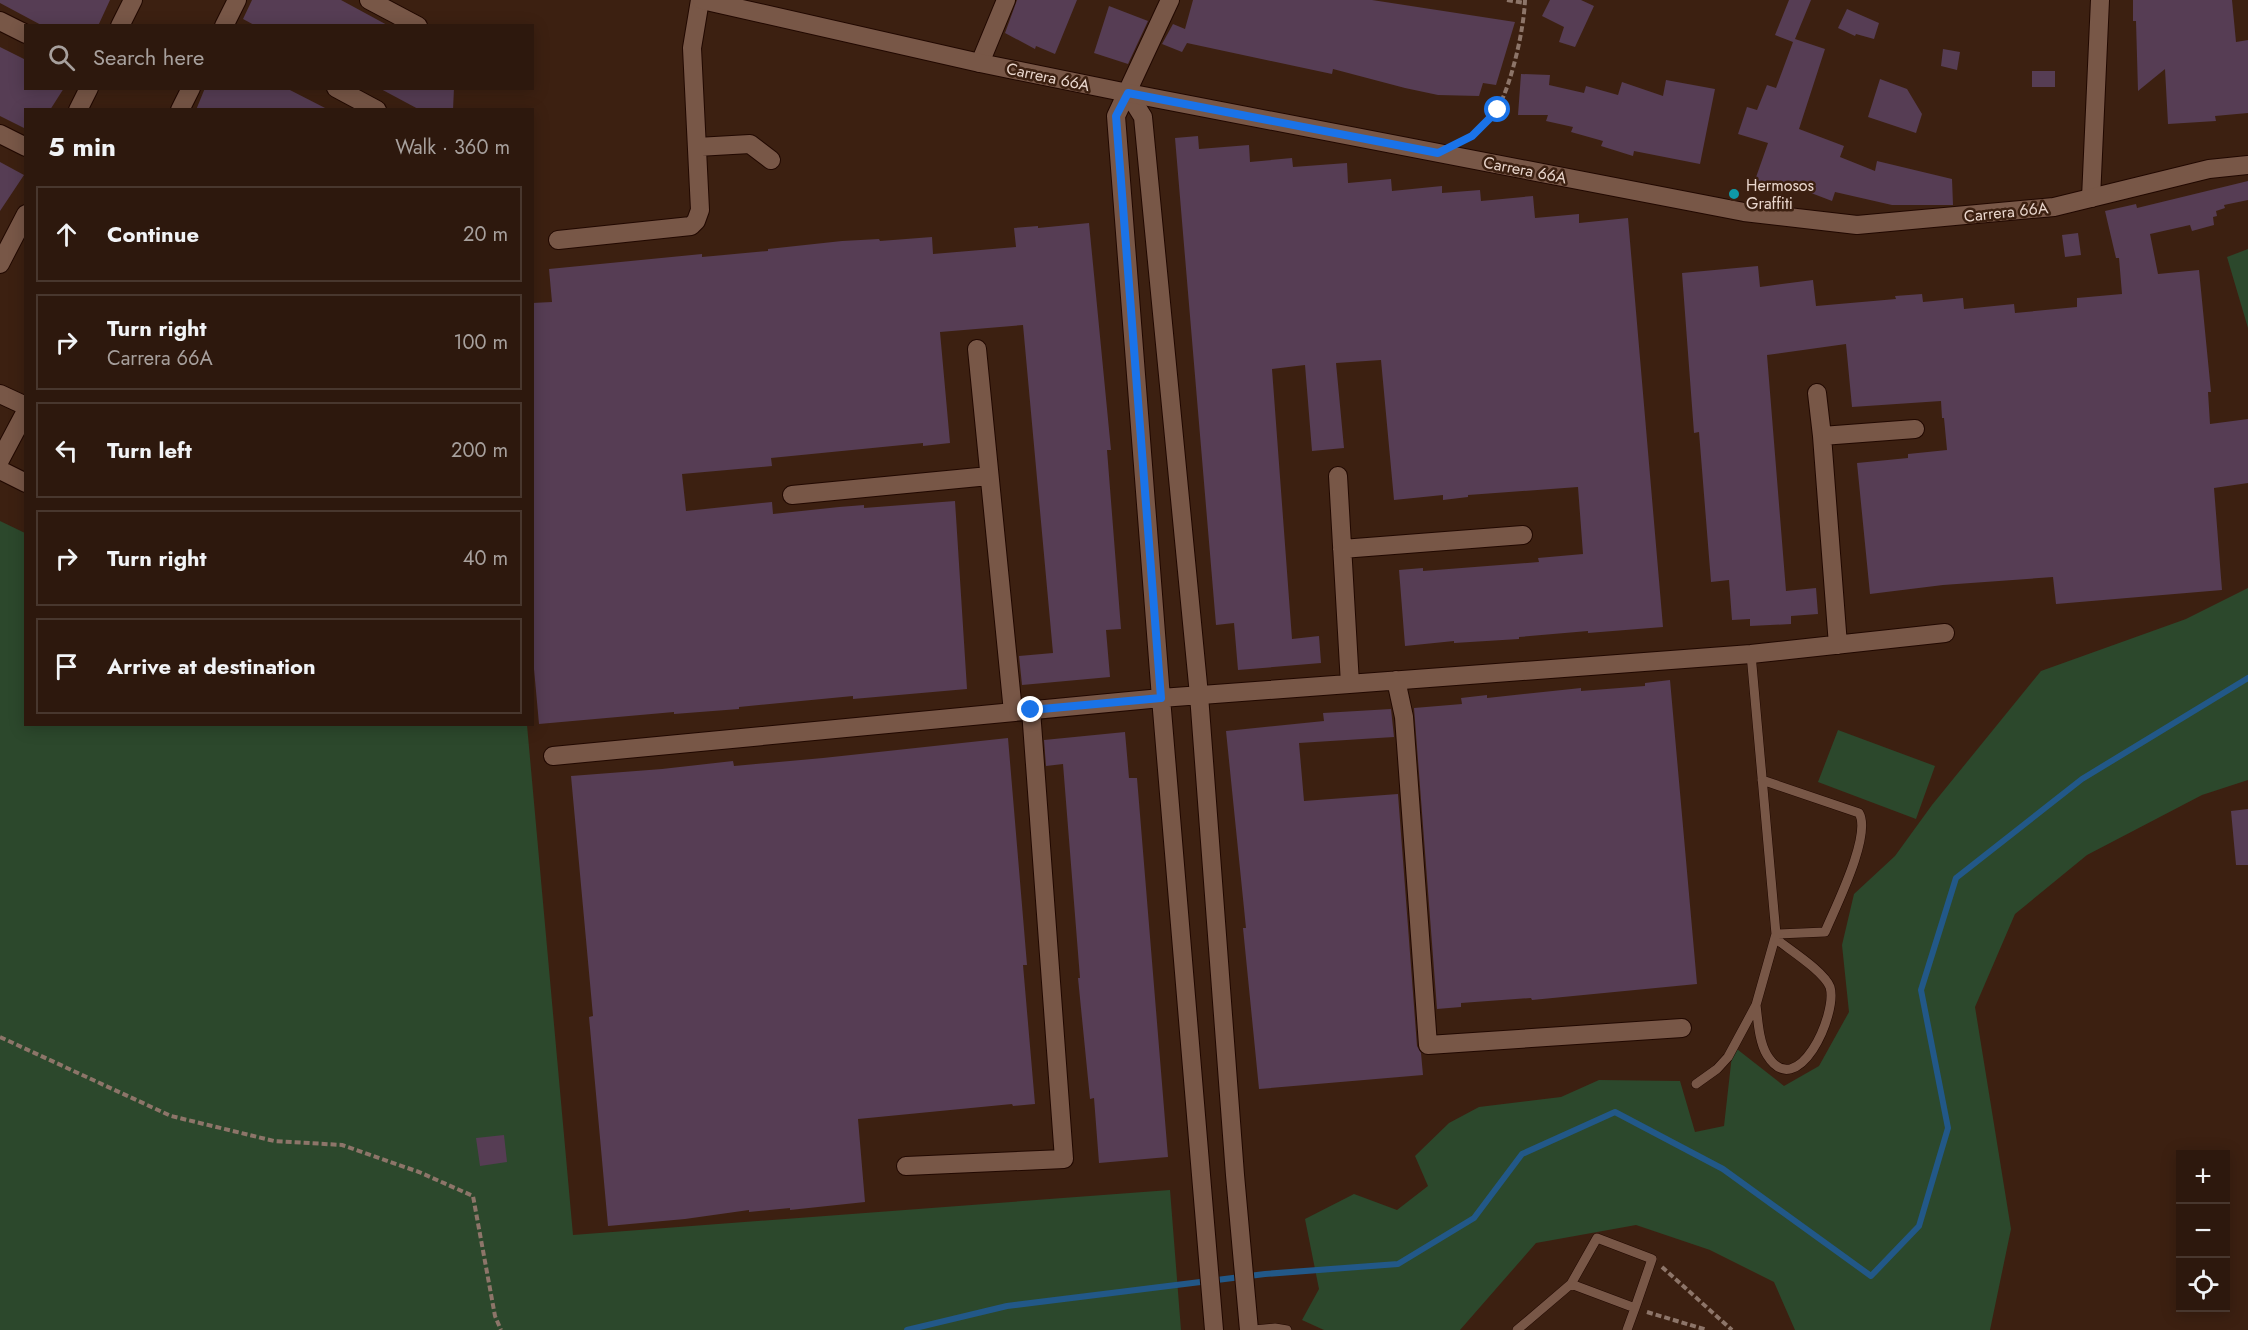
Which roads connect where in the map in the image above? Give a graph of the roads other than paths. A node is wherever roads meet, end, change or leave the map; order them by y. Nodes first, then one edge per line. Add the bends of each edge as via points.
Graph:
1 (133, 0) edge
2 (237, 0) edge
3 (369, 0) edge
4 (701, 0) edge
5 (1006, 0) edge
6 (1170, 0) edge
7 (2100, 0) edge
8 (0, 21) edge
9 (121, 24) edge
10 (225, 24) edge
11 (414, 24) edge
12 (24, 33) edge
13 (980, 63) junction
14 (88, 90) edge
15 (190, 90) edge
16 (340, 90) edge
17 (1128, 93) junction
18 (79, 108) edge
19 (181, 108) edge
20 (373, 108) edge
21 (0, 134) edge
22 (24, 146) edge
23 (697, 147) junction
24 (771, 160) dead end
25 (2248, 165) edge
26 (2091, 198) junction
27 (24, 217) edge
28 (558, 240) dead end
29 (5, 243) edge
30 (0, 264) edge
31 (977, 349) dead end
32 (1817, 393) dead end
33 (0, 394) edge
34 (24, 405) edge
35 (24, 415) edge
36 (1915, 429) dead end
37 (1822, 436) junction
38 (0, 460) edge
39 (0, 470) edge
40 (990, 476) junction
41 (1338, 476) dead end
42 (24, 482) edge
43 (792, 495) dead end
44 (1523, 535) dead end
45 (1342, 549) junction
46 (1945, 633) dead end
47 (1838, 645) junction
48 (1751, 654) junction
49 (1396, 680) junction
50 (1350, 684) junction
51 (1199, 695) junction
52 (1161, 698) junction
53 (1022, 711) junction
54 (553, 756) dead end
55 (1762, 780) junction
56 (1775, 936) junction
57 (1756, 1005) junction
58 (1682, 1028) dead end
59 (1696, 1084) dead end
60 (906, 1166) dead end
61 (1571, 1284) junction
62 (1635, 1308) junction
63 (1214, 1322) edge
64 (1249, 1330) edge
65 (1254, 1330) edge
66 (1287, 1330) edge
67 (1517, 1330) edge
68 (1626, 1330) edge

1 - 9 street
2 - 10 street
3 - 11 street
4 - 13 street, Carrera 66A
4 - 23 street via 692,48
5 - 13 street
6 - 17 street
7 - 26 street
8 - 12 street
13 - 17 street, Carrera 66A
14 - 18 street
15 - 19 street
16 - 20 street
17 - 26 street, Carrera 66A via 1743,212 1857,225 2054,207
17 - 51 street via 1143,117
17 - 52 street via 1116,116
21 - 22 street
23 - 24 street via 750,144
23 - 28 street via 700,210 691,226
25 - 26 street, Carrera 66A via 2209,169
27 - 29 street
29 - 30 street
31 - 40 street
32 - 37 street
33 - 34 street
35 - 38 street
36 - 37 street
37 - 47 street
39 - 42 street
40 - 43 street
40 - 53 street
41 - 45 street
44 - 45 street
45 - 50 street
46 - 47 street
47 - 48 street
48 - 49 street
48 - 55 lane
49 - 50 street
49 - 58 street via 1404,717 1428,1045
50 - 51 street
51 - 52 street
51 - 64 street
52 - 53 street
52 - 63 street
53 - 54 street
53 - 60 street via 1064,1159
55 - 56 lane
55 - 56 lane via 1859,813 1863,823 1854,862 1825,932
56 - 57 lane
56 - 57 lane via 1821,975 1830,988 1826,1023 1811,1052 1797,1068 1785,1070 1767,1056
57 - 59 lane via 1728,1057
61 - 62 lane
61 - 62 lane via 1597,1238 1652,1259
61 - 67 lane
62 - 68 lane
65 - 66 lane

